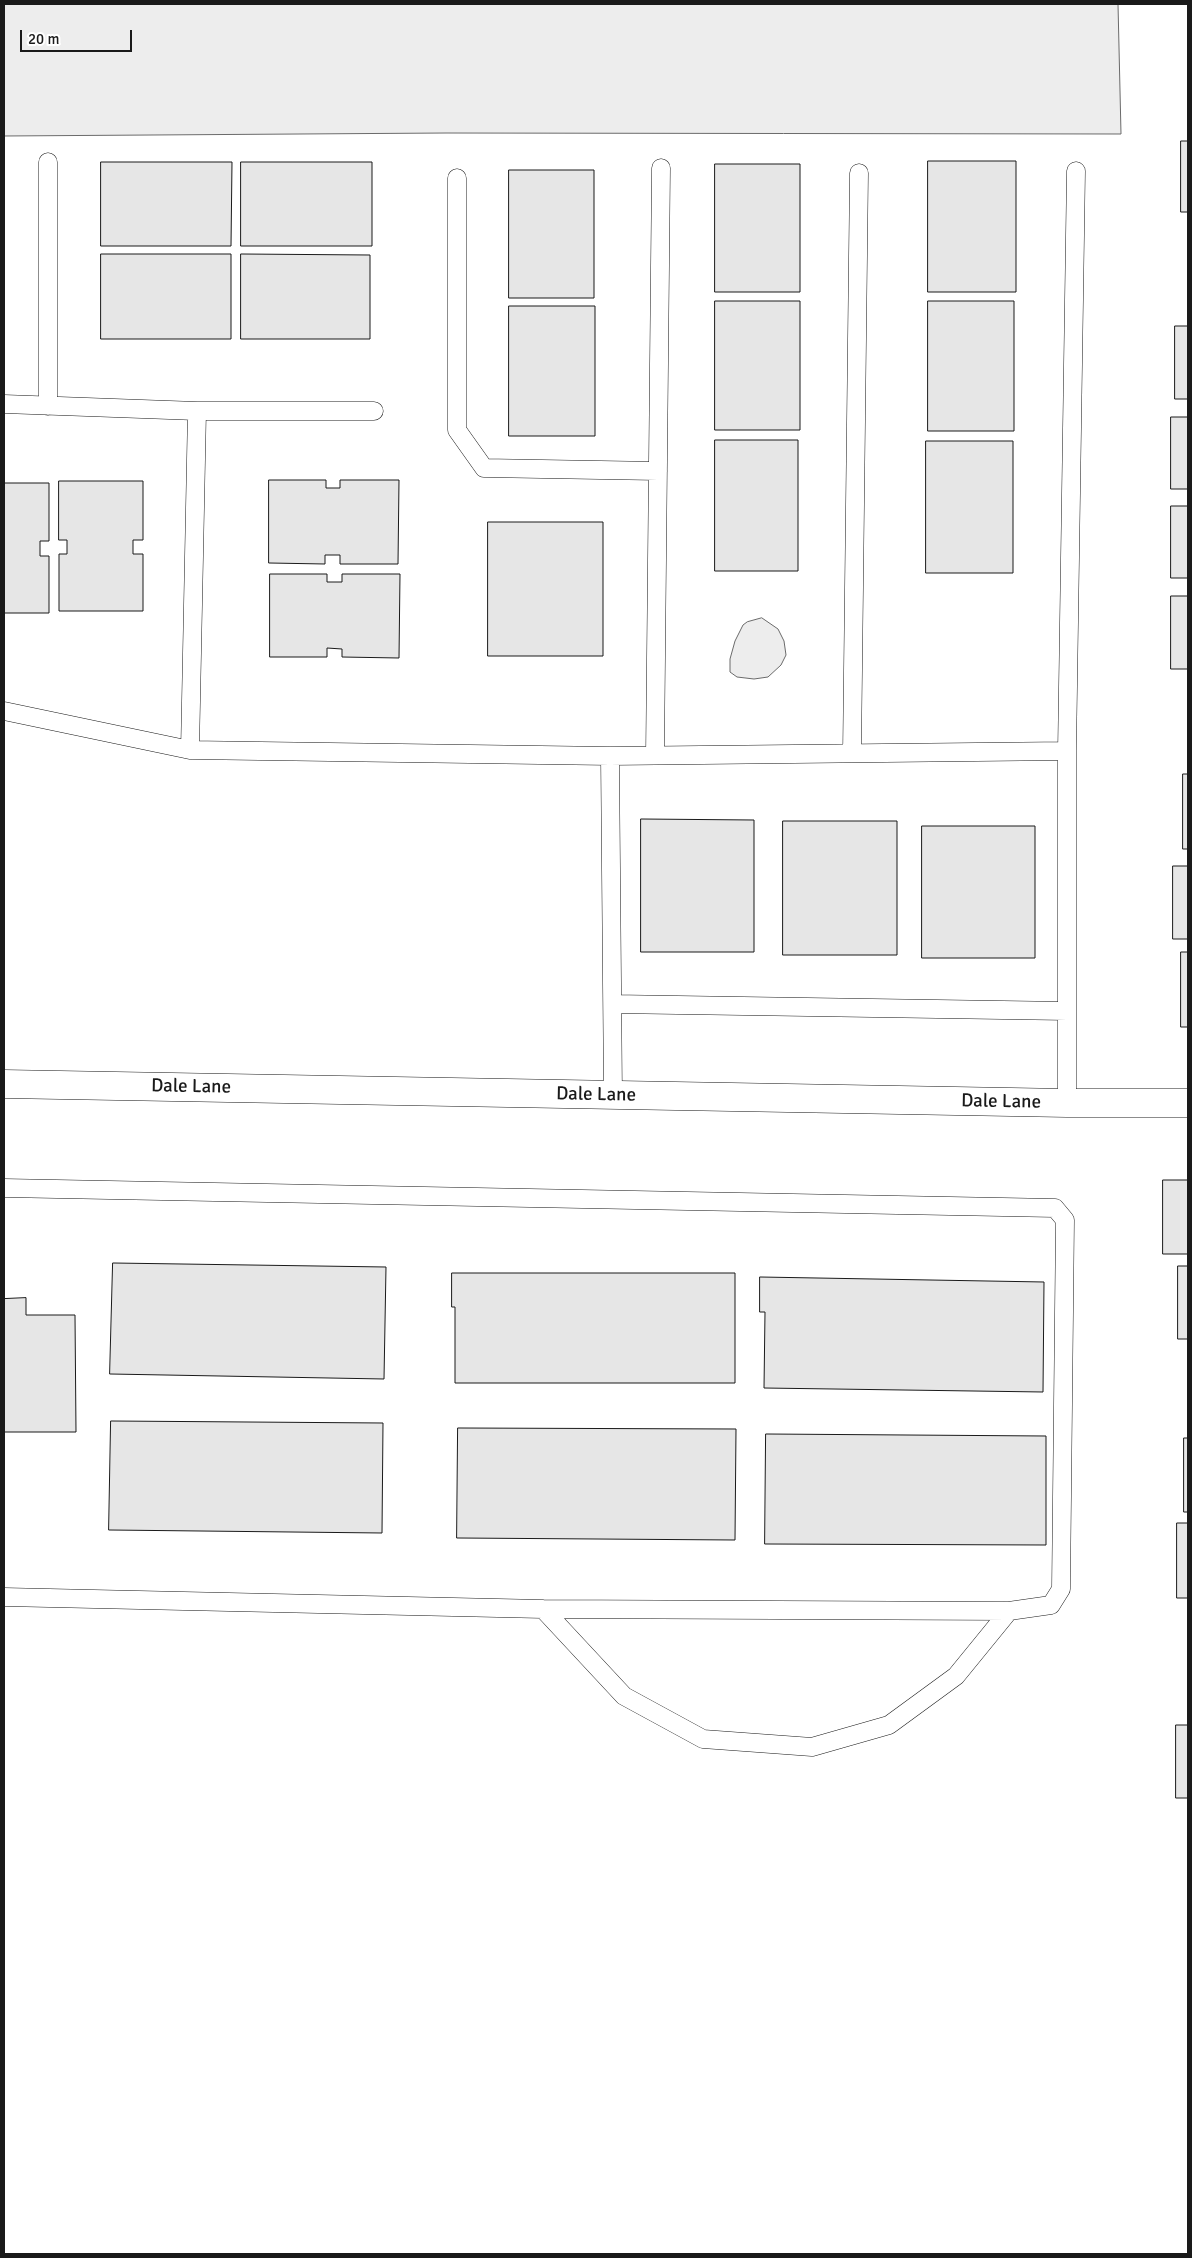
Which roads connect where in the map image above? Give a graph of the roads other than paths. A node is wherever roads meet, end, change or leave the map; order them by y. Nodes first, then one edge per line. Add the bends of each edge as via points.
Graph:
1 (48, 162) dead end
2 (661, 168) dead end
3 (1076, 171) dead end
4 (859, 172) dead end
5 (457, 178) dead end
6 (4, 404) edge
7 (48, 406) junction
8 (197, 410) junction
9 (374, 410) dead end
10 (658, 471) junction
11 (4, 710) edge
12 (190, 750) junction
13 (1067, 751) junction
14 (852, 753) junction
15 (655, 755) junction
16 (610, 756) junction
17 (613, 1004) junction
18 (1067, 1011) junction
19 (4, 1084) edge
20 (613, 1095) junction
21 (1067, 1103) junction
22 (1188, 1103) edge
23 (4, 1188) edge
24 (4, 1596) edge
25 (543, 1609) junction
26 (1009, 1611) junction

1 - 7 lane
2 - 10 lane
3 - 13 lane
4 - 14 lane
5 - 10 lane via 457,430 484,468
6 - 7 lane
7 - 8 lane
8 - 9 lane
8 - 12 lane
10 - 15 lane
11 - 12 lane
12 - 16 lane
13 - 14 lane
13 - 18 lane
14 - 15 lane
15 - 16 lane
16 - 17 lane
17 - 18 lane
17 - 20 lane
18 - 21 lane
19 - 20 street, Dale Lane
20 - 21 street, Dale Lane
21 - 22 street, Dale Lane
23 - 26 lane via 1055,1208 1065,1220 1061,1589 1051,1605
24 - 25 lane
25 - 26 lane
25 - 26 lane via 624,1696 703,1739 812,1748 889,1725 956,1676

